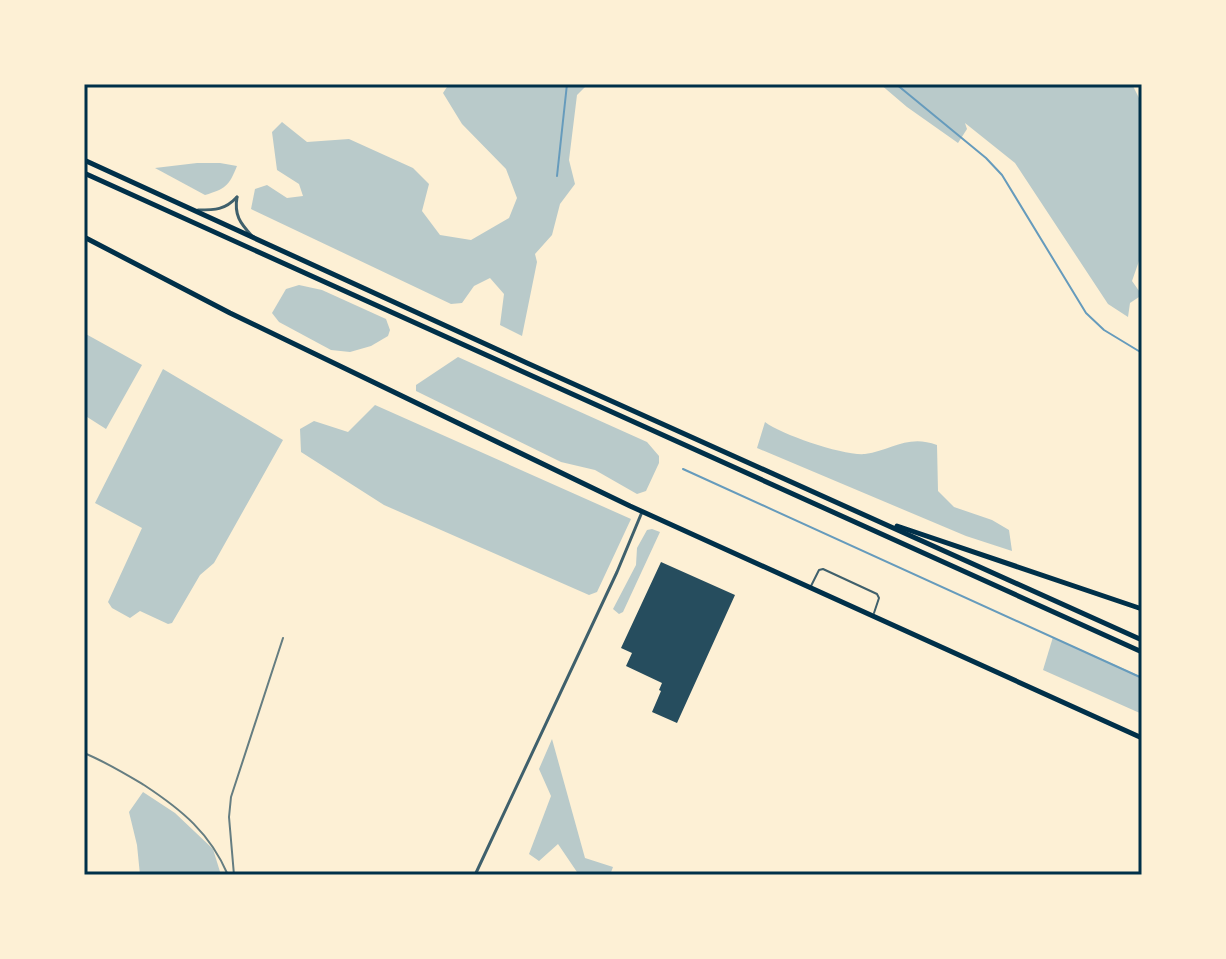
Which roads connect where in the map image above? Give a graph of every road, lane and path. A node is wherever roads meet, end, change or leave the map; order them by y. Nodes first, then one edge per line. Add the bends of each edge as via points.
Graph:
1 (84, 160) edge
2 (84, 173) edge
3 (192, 209) junction
4 (84, 237) edge
5 (255, 238) junction
6 (642, 512) junction
7 (865, 515) junction
8 (810, 587) junction
9 (1142, 609) edge
10 (873, 616) junction
11 (1142, 640) edge
12 (1142, 652) edge
13 (1142, 738) edge
14 (475, 875) edge

1 - 3 main road
2 - 12 main road
3 - 5 main road
3 - 5 street via 225,208 237,197 239,220
4 - 6 main road
5 - 7 main road
6 - 8 main road
6 - 14 street
7 - 9 main road
7 - 11 main road
8 - 10 main road
8 - 10 lane via 823,569 877,594
10 - 13 main road

